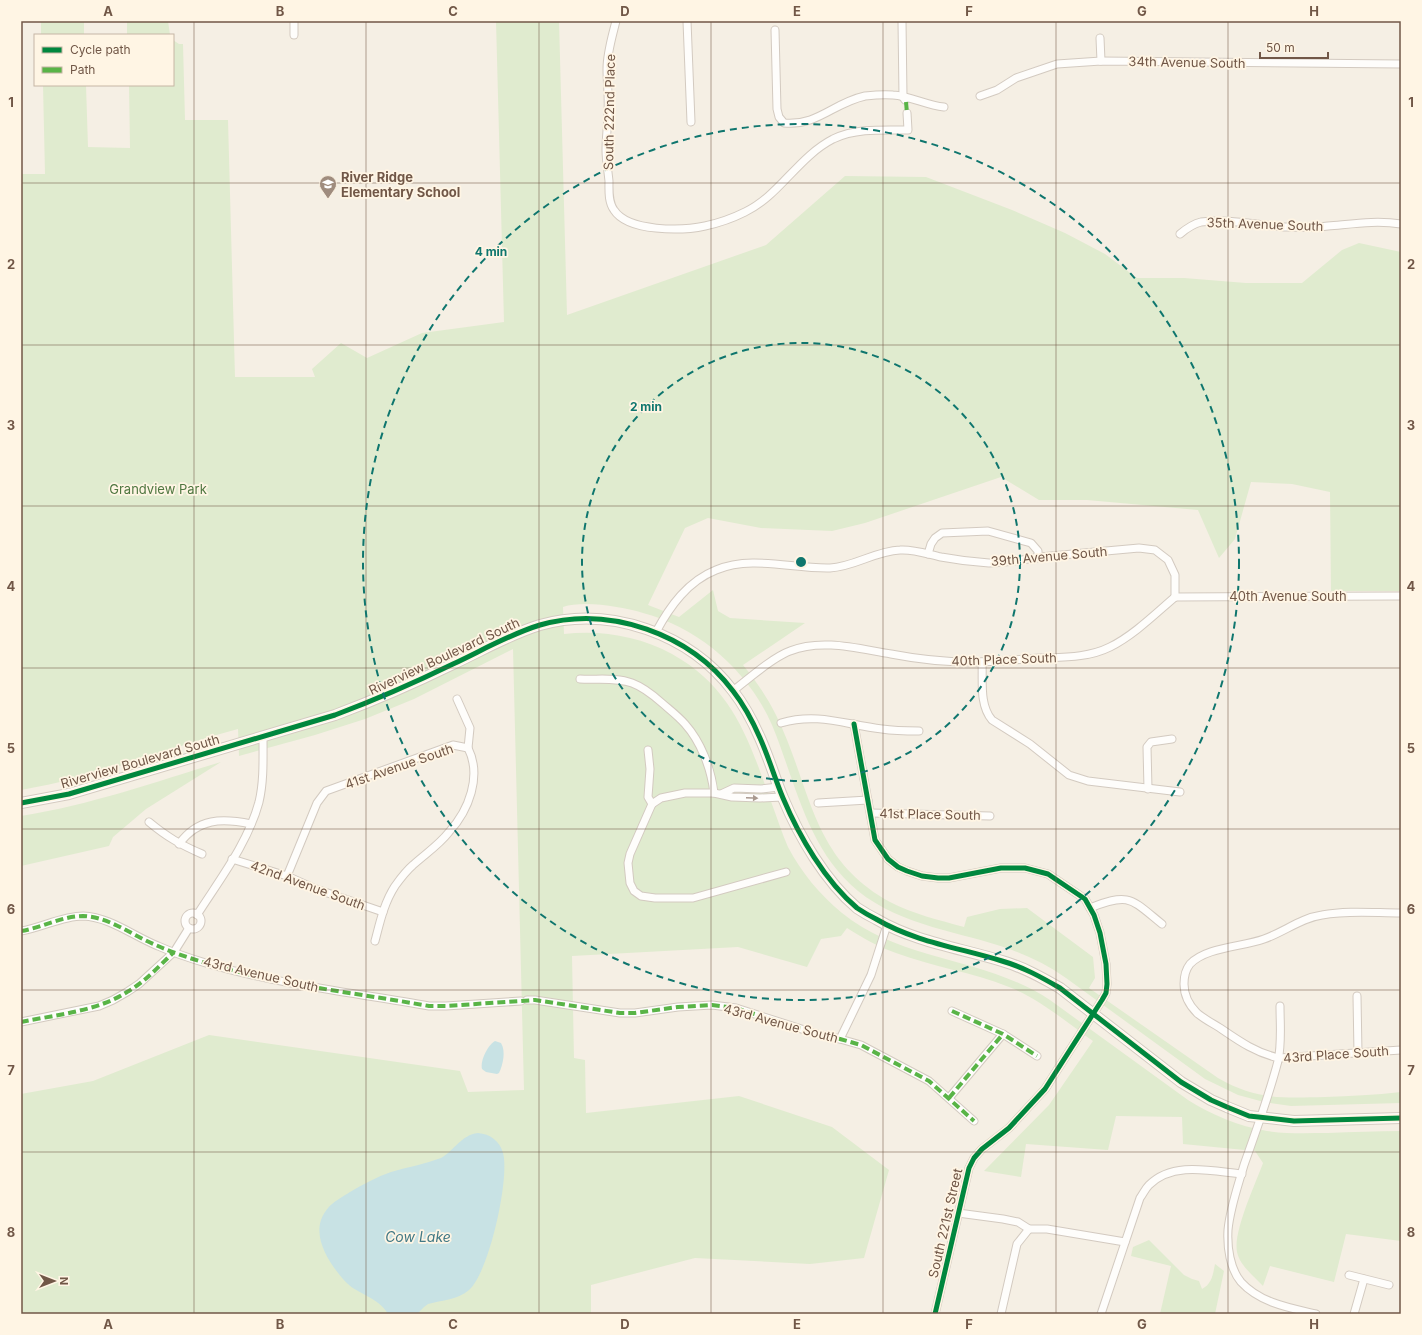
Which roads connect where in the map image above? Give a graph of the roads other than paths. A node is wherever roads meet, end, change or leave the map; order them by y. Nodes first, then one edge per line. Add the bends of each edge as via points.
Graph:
1 (294, 21) edge
2 (616, 21) edge
3 (687, 21) edge
4 (902, 21) edge
5 (775, 30) dead end
6 (294, 35) dead end
7 (1100, 38) dead end
8 (1101, 61) junction
9 (1401, 64) edge
10 (980, 96) dead end
11 (905, 99) junction
12 (944, 107) dead end
13 (907, 113) dead end
14 (691, 122) dead end
15 (1401, 224) edge
16 (1180, 234) dead end
17 (928, 554) junction
18 (1038, 558) junction
19 (1401, 596) edge
20 (1175, 597) junction
21 (656, 632) junction
22 (982, 662) junction
23 (580, 679) dead end
24 (733, 691) junction
25 (457, 699) dead end
26 (781, 723) dead end
27 (854, 724) junction
28 (920, 731) dead end
29 (263, 737) junction
30 (1172, 739) dead end
31 (468, 748) junction
32 (648, 750) dead end
33 (779, 787) junction
34 (1148, 789) junction
35 (1180, 792) dead end
36 (718, 793) junction
37 (782, 797) junction
38 (868, 800) junction
39 (21, 803) edge
40 (818, 803) dead end
41 (652, 804) junction
42 (871, 813) junction
43 (990, 816) dead end
44 (149, 822) dead end
45 (251, 824) junction
46 (179, 844) junction
47 (202, 854) dead end
48 (232, 859) junction
49 (786, 872) dead end
50 (287, 876) junction
51 (1090, 908) junction
52 (383, 912) junction
53 (1401, 912) edge
54 (197, 915) junction
55 (1162, 924) dead end
56 (887, 925) junction
57 (189, 928) junction
58 (21, 931) edge
59 (375, 940) dead end
60 (174, 952) junction
61 (1357, 996) dead end
62 (1280, 1006) dead end
63 (952, 1011) dead end
64 (1094, 1014) junction
65 (21, 1022) edge
66 (1003, 1034) junction
67 (840, 1039) junction
68 (1401, 1050) edge
69 (1358, 1053) junction
70 (1037, 1056) dead end
71 (1278, 1058) junction
72 (949, 1098) junction
73 (1260, 1117) junction
74 (1401, 1118) edge
75 (974, 1121) dead end
76 (1242, 1174) junction
77 (958, 1213) junction
78 (1029, 1229) junction
79 (1125, 1242) junction
80 (1349, 1275) dead end
81 (1364, 1279) junction
82 (1388, 1285) dead end
83 (1304, 1313) edge
84 (935, 1314) edge
85 (1001, 1314) edge
86 (1101, 1314) edge
87 (1316, 1314) edge
88 (1354, 1314) edge

1 - 6 street
2 - 13 street, South 222nd Place via 607,68 606,151 613,209 618,216 630,223 658,228 691,229 746,212 766,199 806,158 834,139 858,132 908,130
3 - 14 street
4 - 11 street
5 - 11 street via 777,109 779,117 784,122 796,124 817,118 845,103 864,97 893,94
7 - 8 street
8 - 9 street, 34th Avenue South
8 - 10 street, 34th Avenue South via 1057,64 1016,78 997,90
11 - 12 street
15 - 16 street, 35th Avenue South via 1368,222 1326,227 1291,227 1201,222
17 - 18 street, 39th Avenue South via 987,563
17 - 18 street via 931,544 942,533 988,531 1031,543 1038,551
17 - 21 street, 39th Avenue South via 898,550 831,568 761,563 729,566 705,575 689,587 669,610
18 - 20 street, 39th Avenue South via 1139,548 1155,550 1168,560 1175,574
19 - 20 street, 40th Avenue South
20 - 22 street, 40th Place South via 1143,625 1110,647 1097,652 1077,656
21 - 24 street, Riverview Boulevard South via 694,654
21 - 29 street, Riverview Boulevard South via 633,624 603,620 572,620 546,624 507,638 373,701
22 - 24 street, 40th Place South via 929,660 832,645 813,645 789,651
22 - 34 street via 984,705 992,720 1030,744 1069,775 1088,781
23 - 36 street via 632,683 650,693 684,723 696,738
24 - 33 street, Riverview Boulevard South via 746,710 761,741
25 - 31 street, 41st Avenue South via 470,728
26 - 27 street via 817,718
27 - 28 street via 893,731
27 - 38 street
29 - 39 street, Riverview Boulevard South via 69,794
29 - 45 street via 259,801
30 - 34 street via 1151,742 1147,747
31 - 50 street, 41st Avenue South via 453,745 326,792 317,803
31 - 52 street via 472,756 474,779 463,811 449,833 411,866 387,899
32 - 41 street via 648,797
33 - 36 street via 734,788
33 - 37 street, Riverview Boulevard South
34 - 35 street
36 -> 37 street via 732,797
36 - 41 street via 685,793 661,798
37 - 56 street, Riverview Boulevard South via 818,864 857,908
38 - 40 street
38 - 42 street
41 - 49 street via 628,863 630,883 634,891 641,896 693,898
42 - 43 street, 41st Place South
42 - 51 street via 875,840 898,867 922,876 938,878 1000,868 1037,870 1072,890 1084,899
44 - 46 street
45 - 46 street via 228,821 208,823 189,833
45 - 48 street
46 - 47 street
48 - 50 street, 42nd Avenue South
48 - 54 street
50 - 52 street, 42nd Avenue South
51 - 55 street via 1117,899 1127,899
51 - 64 street via 1100,933 1107,984 1106,993
52 - 59 street
53 - 71 street, 43rd Place South via 1336,913 1306,919 1255,942 1213,951 1190,964 1184,976 1184,983 1185,994 1192,1007 1249,1048
54 - 57 street via 191,914 187,917 186,923
54 - 57 street via 201,920 200,926 195,929
56 - 64 street, Riverview Boulevard South via 927,941 1027,970 1060,988
56 - 67 street via 871,974
57 - 60 street
58 - 60 street, 43rd Avenue South via 82,916 116,925
60 - 65 street via 139,984 113,1000 99,1006
60 - 67 street, 43rd Avenue South via 210,964 307,986 429,1006 535,1000 635,1013 712,1005 736,1008
61 - 69 street
62 - 71 street
63 - 66 street
64 - 73 street, Riverview Boulevard South via 1196,1092 1227,1108
64 - 77 street, South 221st Street via 1045,1089 1009,1128 974,1158 969,1168
66 - 70 street
66 - 72 street
67 - 72 street, 43rd Avenue South via 861,1045 923,1077
68 - 69 street, 43rd Place South
69 - 71 street, 43rd Place South
71 - 73 street
72 - 75 street, 43rd Avenue South
73 - 74 street, Riverview Boulevard South via 1294,1121
73 - 76 street
76 - 79 street via 1181,1169 1159,1178 1149,1185 1140,1198
76 - 83 street via 1228,1230 1229,1250 1235,1274 1260,1297
77 - 78 street via 1018,1222
77 - 84 street, South 221st Street
78 - 79 street via 1047,1228
78 - 85 street via 1017,1244
79 - 86 street
80 - 81 street
81 - 82 street
81 - 88 street
83 - 87 street

